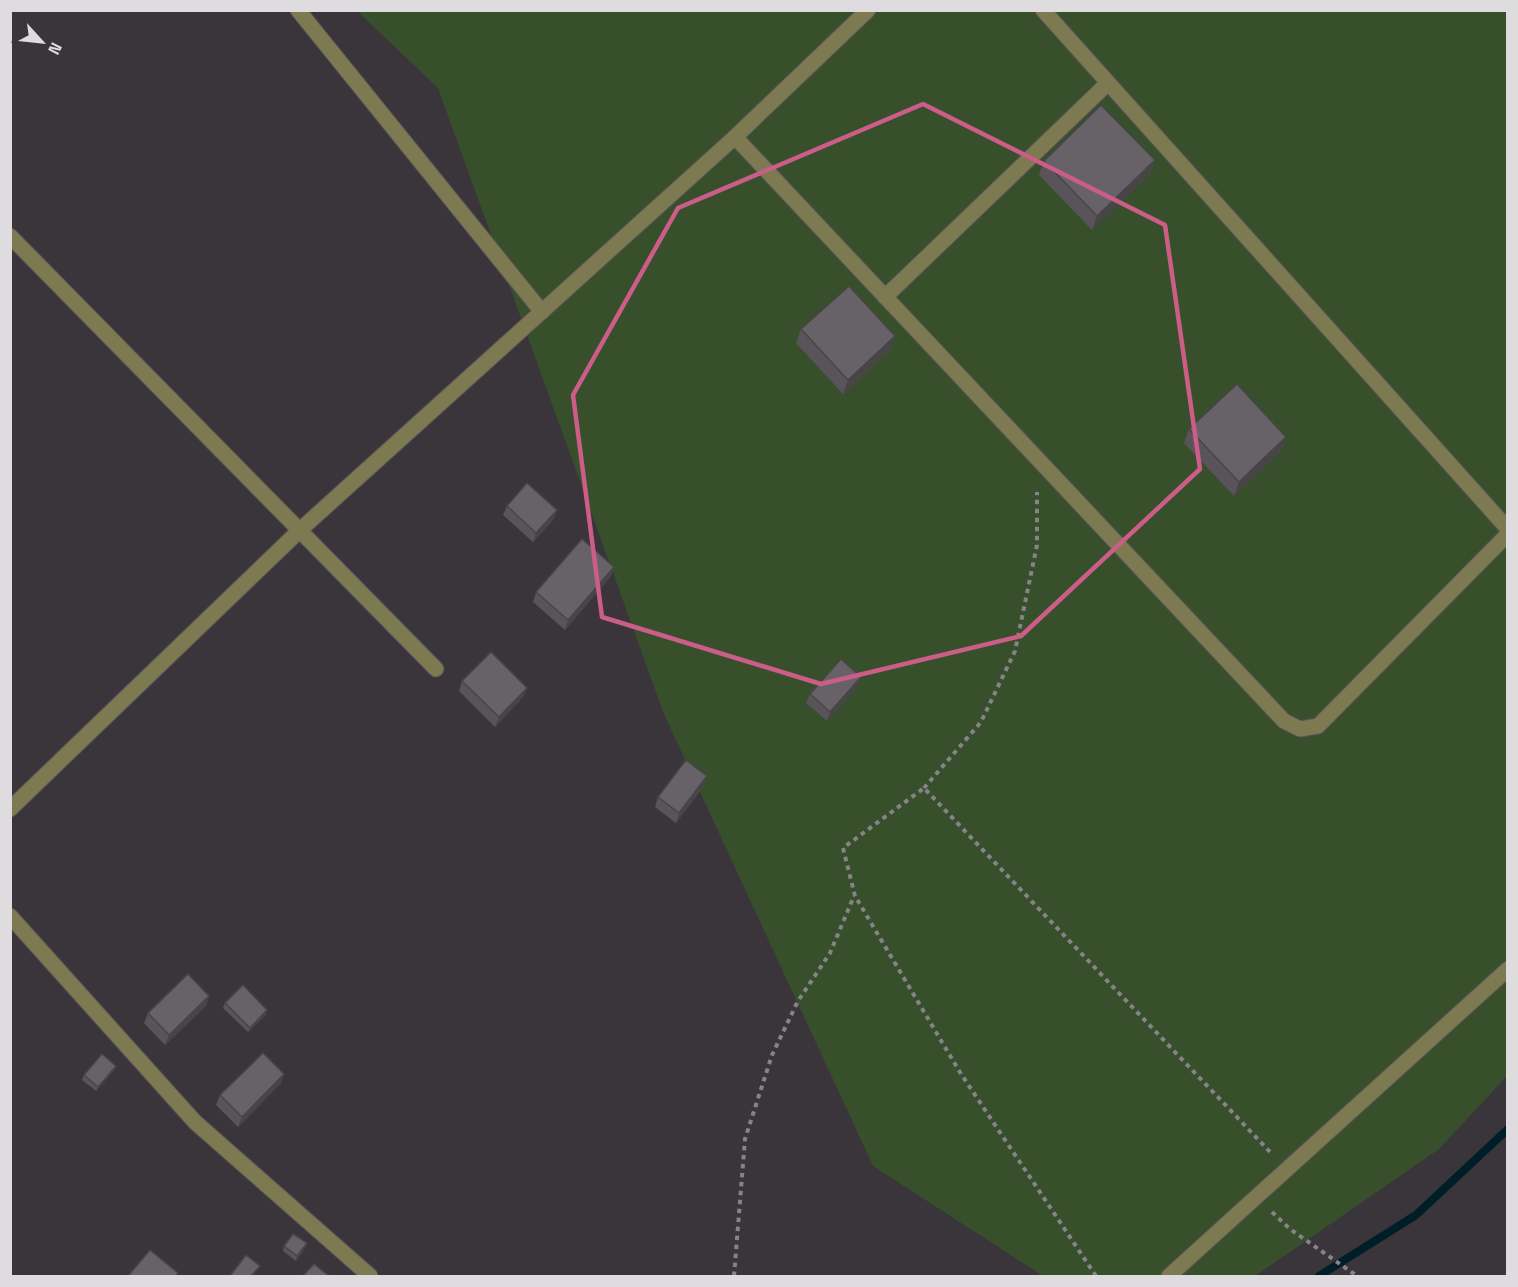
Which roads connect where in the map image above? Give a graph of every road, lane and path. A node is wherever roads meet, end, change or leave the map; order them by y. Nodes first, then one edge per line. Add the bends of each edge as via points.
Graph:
1 (298, 10) edge
2 (868, 10) edge
3 (1043, 10) edge
4 (1107, 83) junction
5 (735, 137) junction
6 (10, 236) edge
7 (885, 297) junction
8 (542, 312) junction
9 (1037, 458) junction
10 (1508, 529) edge
11 (300, 530) junction
12 (1508, 534) edge
13 (436, 669) dead end
14 (924, 788) junction
15 (10, 809) edge
16 (855, 896) junction
17 (10, 916) edge
18 (1508, 969) edge
19 (1287, 1169) junction
20 (1256, 1197) junction
21 (370, 1276) edge
22 (734, 1276) edge
23 (1096, 1276) edge
24 (1169, 1276) edge
25 (1357, 1276) edge

1 - 8 street
2 - 5 street
3 - 4 street
4 - 7 street
4 - 10 street
5 - 7 street
5 - 8 street
6 - 11 street
7 - 9 street
8 - 11 street
9 - 12 street via 1284,721 1300,729 1318,726
9 - 14 path via 1037,545 1015,651 981,722
11 - 13 street
11 - 15 street
14 - 16 path via 843,848
14 - 19 path
16 - 22 path via 830,953 798,1002 772,1055 745,1139
16 - 23 path via 961,1074
17 - 21 street via 195,1122
18 - 19 street
19 - 20 street
20 - 24 street
20 - 25 path via 1290,1229

